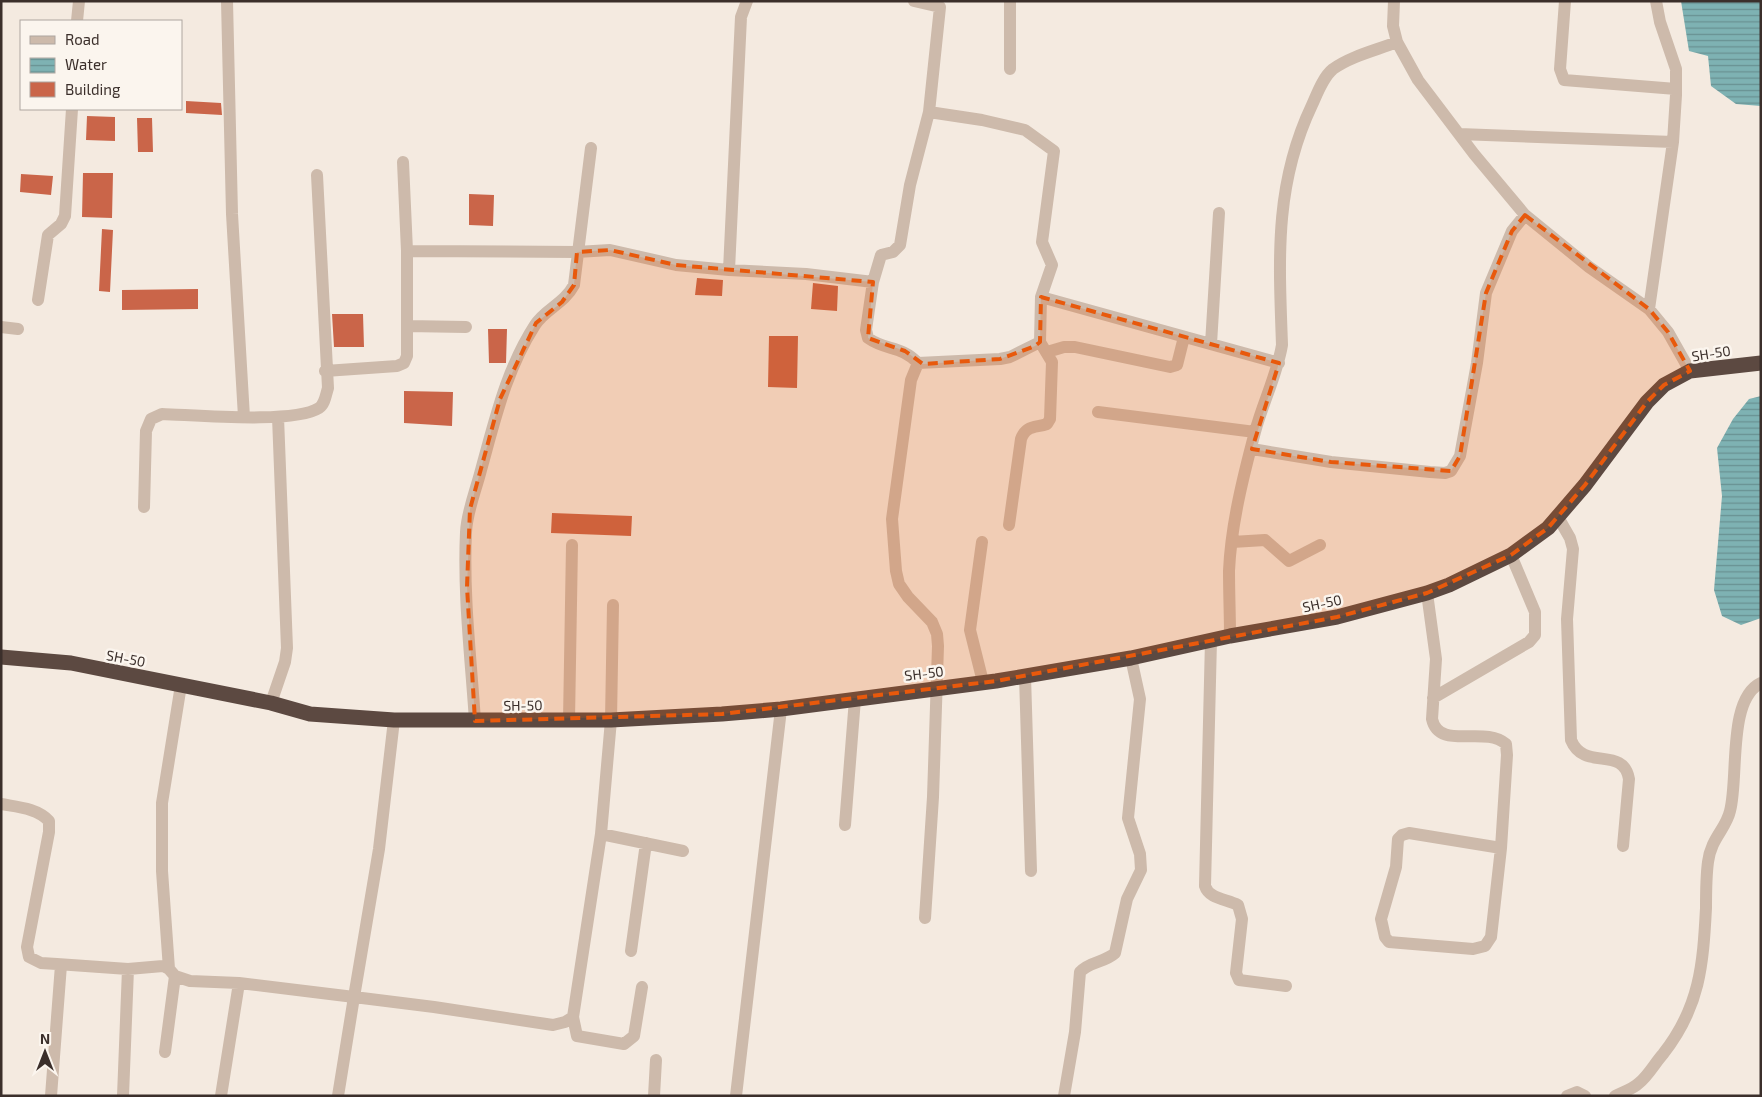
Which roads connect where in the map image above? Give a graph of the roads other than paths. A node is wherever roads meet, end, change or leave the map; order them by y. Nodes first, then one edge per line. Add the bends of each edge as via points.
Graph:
1 (79, 1) edge
2 (227, 1) edge
3 (747, 1) edge
4 (914, 1) edge
5 (1010, 1) edge
6 (1394, 1) edge
7 (1566, 1) edge
8 (1656, 1) edge
9 (940, 4) edge
10 (77, 20) edge
11 (1397, 42) junction
12 (1010, 69) dead end
13 (1676, 89) junction
14 (72, 110) edge
15 (929, 112) junction
16 (1459, 134) junction
17 (1673, 142) junction
18 (591, 148) dead end
19 (403, 162) dead end
20 (317, 175) dead end
21 (1219, 213) dead end
22 (1525, 215) junction
23 (407, 250) junction
24 (577, 252) junction
25 (729, 270) junction
26 (873, 282) junction
27 (1041, 297) junction
28 (38, 300) dead end
29 (1649, 308) junction
30 (407, 326) junction
31 (1, 327) edge
32 (466, 327) dead end
33 (18, 330) dead end
34 (1184, 337) junction
35 (1211, 344) junction
36 (1044, 347) junction
37 (1761, 362) edge
38 (918, 363) junction
39 (1279, 363) junction
40 (326, 371) junction
41 (1690, 371) junction
42 (1098, 412) dead end
43 (244, 416) junction
44 (278, 417) junction
45 (1255, 432) junction
46 (1252, 449) junction
47 (144, 507) dead end
48 (1558, 517) junction
49 (1010, 525) dead end
50 (982, 542) dead end
51 (1232, 542) junction
52 (572, 545) dead end
53 (1320, 545) dead end
54 (1511, 555) junction
55 (1428, 593) junction
56 (613, 605) dead end
57 (1230, 636) junction
58 (1211, 640) junction
59 (1, 657) edge
60 (1131, 658) junction
61 (1025, 676) junction
62 (983, 682) junction
63 (1761, 683) edge
64 (181, 685) junction
65 (938, 687) junction
66 (1434, 698) junction
67 (855, 699) junction
68 (271, 703) junction
69 (781, 709) junction
70 (394, 720) junction
71 (569, 720) junction
72 (611, 720) junction
73 (475, 721) junction
74 (1, 804) edge
75 (845, 825) dead end
76 (601, 834) junction
77 (646, 843) junction
78 (1623, 846) dead end
79 (1501, 848) junction
80 (683, 852) dead end
81 (1031, 871) dead end
82 (925, 918) dead end
83 (631, 951) dead end
84 (61, 965) junction
85 (128, 969) junction
86 (172, 973) junction
87 (239, 983) junction
88 (1286, 986) dead end
89 (642, 987) dead end
90 (354, 998) junction
91 (573, 1017) junction
92 (165, 1052) dead end
93 (656, 1060) dead end
94 (52, 1096) edge
95 (123, 1096) edge
96 (221, 1096) edge
97 (338, 1096) edge
98 (654, 1096) edge
99 (736, 1096) edge
100 (1064, 1096) edge
101 (1567, 1096) edge
102 (1585, 1096) edge
103 (1615, 1096) edge

1 - 10 street
2 - 43 street via 232,214
3 - 25 street via 741,16
4 - 9 street
5 - 12 street
6 - 11 street via 1393,26
7 - 13 street via 1560,69 1564,80
8 - 13 street via 1676,69
9 - 15 street
11 - 16 street via 1418,80
11 - 39 street via 1333,69 1300,130 1286,181 1280,229 1282,345
13 - 17 street
14 - 28 street via 65,216 48,235
15 - 26 street via 910,185 900,245 893,252 881,255
15 - 27 street via 1025,130 1054,151 1042,242 1052,264
16 - 17 street
16 - 22 street
17 - 29 street
18 - 24 street
19 - 23 street
20 - 40 street
21 - 35 street
22 - 29 street via 1589,267
22 - 46 street via 1512,231 1486,293 1462,446 1451,471 1430,472 1331,462
23 - 24 street
23 - 30 street
24 - 25 street via 610,250 676,265
24 - 73 street via 574,286 562,302 536,323 500,399 470,509 466,532 467,587
25 - 26 street
26 - 38 street via 866,330 868,338 905,351
27 - 34 street
27 - 36 street
29 - 41 street via 1668,332
30 - 32 street
30 - 40 street via 404,363
31 - 33 street
34 - 35 street
34 - 36 street via 1177,365 1170,367 1075,347
35 - 39 street
36 - 38 street via 1000,359
36 - 49 street via 1052,368 1050,419 1047,424 1030,427 1021,439
37 - 41 highway, SH-50
38 - 65 street via 911,380 892,519 899,584 932,622 937,634
39 - 45 street
40 - 44 street via 328,388 320,407
41 - 48 highway, SH-50 via 1664,385 1647,402 1586,485
42 - 45 street
43 - 44 street
43 - 47 street via 162,414 150,419 146,430
44 - 68 street via 287,648
45 - 46 street
46 - 51 street
48 - 54 highway, SH-50
48 - 78 street via 1573,550 1567,619 1571,740 1574,749 1583,755 1622,763 1627,768 1629,779
50 - 62 street via 970,630
51 - 53 street via 1264,540 1289,561
51 - 57 street
52 - 71 street
54 - 55 highway, SH-50
54 - 66 street via 1535,612 1535,635 1529,642
55 - 57 highway, SH-50 via 1337,617
55 - 66 street via 1436,659
56 - 72 street
57 - 58 highway, SH-50
58 - 60 highway, SH-50
58 - 88 street via 1205,886 1213,896 1238,905 1241,911 1238,980
59 - 64 highway, SH-50 via 71,663
60 - 61 highway, SH-50
60 - 100 street via 1140,699 1128,818 1140,854 1141,870 1127,899 1115,953 1108,959 1086,965 1080,972 1075,1032
61 - 62 highway, SH-50
61 - 81 street
62 - 65 highway, SH-50
63 - 103 street via 1746,696 1739,716 1730,813 1711,845 1704,941 1695,998 1672,1042 1639,1083
64 - 68 highway, SH-50
64 - 86 street via 162,804 162,871
65 - 67 highway, SH-50
65 - 82 street
66 - 79 street via 1432,719 1439,732 1448,736 1488,735 1506,744
67 - 69 highway, SH-50
67 - 75 street
68 - 70 highway, SH-50 via 310,714
69 - 72 highway, SH-50
69 - 99 street
70 - 73 highway, SH-50
70 - 90 street via 379,849
71 - 72 highway, SH-50
71 - 73 highway, SH-50
72 - 76 street
74 - 84 street via 34,811 49,821 28,947 29,957 41,963
76 - 77 street
76 - 91 street
77 - 80 street
77 - 83 street
79 - 79 street via 1491,937 1486,946 1473,949 1390,942 1385,937 1381,919 1396,867 1398,839 1402,835 1409,833
84 - 85 street
84 - 94 street
85 - 86 street via 162,966
85 - 95 street
86 - 87 street via 190,981
86 - 92 street
87 - 90 street
87 - 96 street
89 - 91 street via 634,1036 630,1042 624,1044 577,1036
90 - 91 street via 553,1025
90 - 97 street
93 - 98 street
101 - 102 street via 1577,1092

